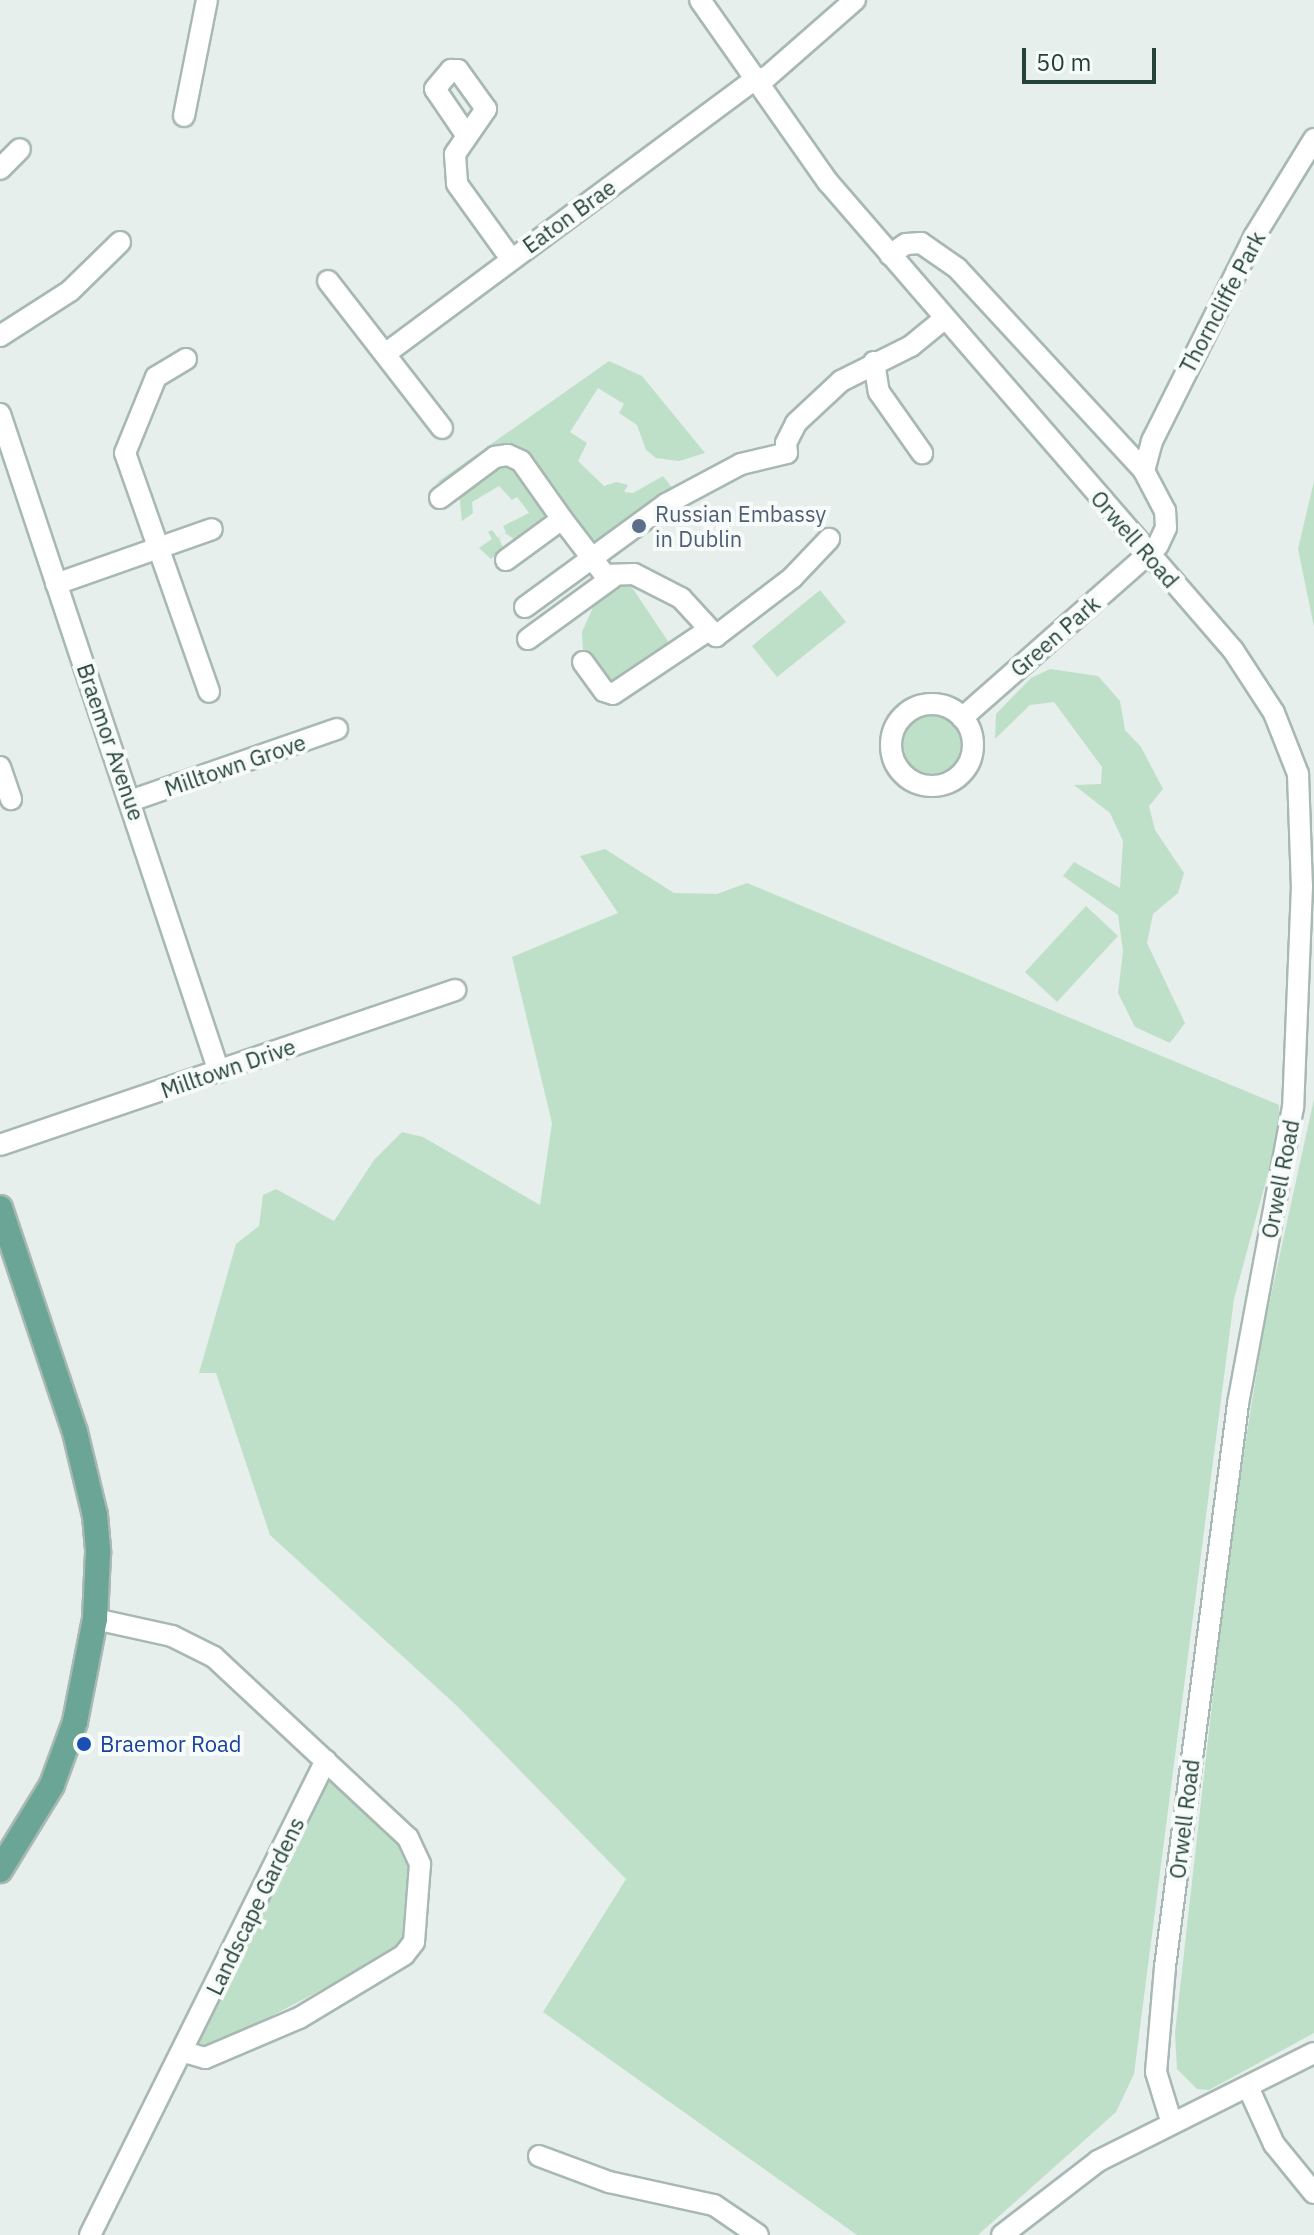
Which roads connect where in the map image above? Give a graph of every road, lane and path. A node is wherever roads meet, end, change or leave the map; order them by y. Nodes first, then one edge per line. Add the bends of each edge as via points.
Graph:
1 (207, 0) edge
2 (700, 0) edge
3 (855, 0) edge
4 (754, 80) junction
5 (184, 116) dead end
6 (465, 133) dead end
7 (1314, 139) edge
8 (20, 149) dead end
9 (0, 169) edge
10 (120, 242) dead end
11 (890, 255) junction
12 (511, 259) junction
13 (328, 281) dead end
14 (944, 319) junction
15 (0, 336) edge
16 (385, 354) junction
17 (186, 359) dead end
18 (874, 362) junction
19 (0, 414) edge
20 (442, 428) dead end
21 (922, 453) dead end
22 (1144, 471) junction
23 (440, 498) dead end
24 (562, 519) junction
25 (212, 529) dead end
26 (829, 539) dead end
27 (160, 547) junction
28 (1148, 554) junction
29 (592, 557) junction
30 (506, 560) dead end
31 (612, 578) junction
32 (56, 584) junction
33 (525, 607) dead end
34 (707, 631) junction
35 (528, 639) dead end
36 (583, 662) dead end
37 (209, 692) dead end
38 (962, 718) junction
39 (337, 729) dead end
40 (0, 767) edge
41 (11, 799) dead end
42 (133, 800) junction
43 (455, 990) dead end
44 (219, 1072) junction
45 (0, 1145) edge
46 (0, 1208) edge
47 (95, 1619) junction
48 (326, 1760) junction
49 (0, 1870) edge
50 (184, 2052) junction
51 (1314, 2053) edge
52 (1248, 2087) junction
53 (1172, 2124) junction
54 (539, 2156) dead end
55 (1314, 2193) edge
56 (90, 2235) edge
57 (758, 2235) edge
58 (1002, 2235) edge

1 - 5 street
2 - 4 street, Orwell Road
3 - 4 street, Eaton Brae via 767,77
4 - 11 street, Orwell Road via 828,182
4 - 12 street, Eaton Brae
6 - 12 street via 455,154 457,184
7 - 22 street, Thorncliffe Park via 1254,237 1192,357 1152,441
8 - 9 street
10 - 15 street via 70,291
11 - 14 street, Orwell Road
11 - 22 street via 906,244 921,243 957,268
12 - 16 street, Eaton Brae
13 - 16 street
14 - 18 street via 911,346
14 - 28 street, Orwell Road
16 - 20 street
17 - 27 street via 156,377 125,445
18 - 21 street via 885,403
18 - 29 street via 841,381 796,423 787,453 741,464 666,504
19 - 32 street, Braemor Avenue
22 - 28 street via 1165,511 1166,528
23 - 24 street via 495,457 508,455 521,461
24 - 29 street
24 - 30 street
25 - 27 street
26 - 34 street via 792,578 722,635
27 - 32 street
27 - 37 street
28 - 38 street, Green Park
28 - 53 street, Orwell Road via 1257,682 1298,774 1303,816 1293,1107 1238,1404 1160,2012 1156,2072
29 - 31 street
29 - 33 street
31 - 34 street via 634,574 681,598
31 - 35 street
32 - 42 street, Braemor Avenue
34 - 36 street via 613,694 604,691
38 - 38 street via 973,743 965,769 943,785 929,786 903,775 895,765 891,739 903,715 940,704
39 - 42 street, Milltown Grove
40 - 41 street
42 - 44 street, Braemor Avenue
43 - 44 street, Milltown Drive
44 - 45 street, Milltown Drive
46 - 47 main road via 87,1476 98,1553
47 - 48 street via 172,1636 214,1657
47 - 49 main road via 66,1750 36,1815
48 - 50 street, Landscape Gardens
48 - 50 street via 408,1838 420,1864 414,1942 404,1955 299,2018 205,2058
50 - 56 street, Landscape Gardens
51 - 52 street
52 - 53 street
52 - 55 street via 1274,2144
53 - 58 street via 1072,2176
54 - 57 street via 609,2182 703,2201

